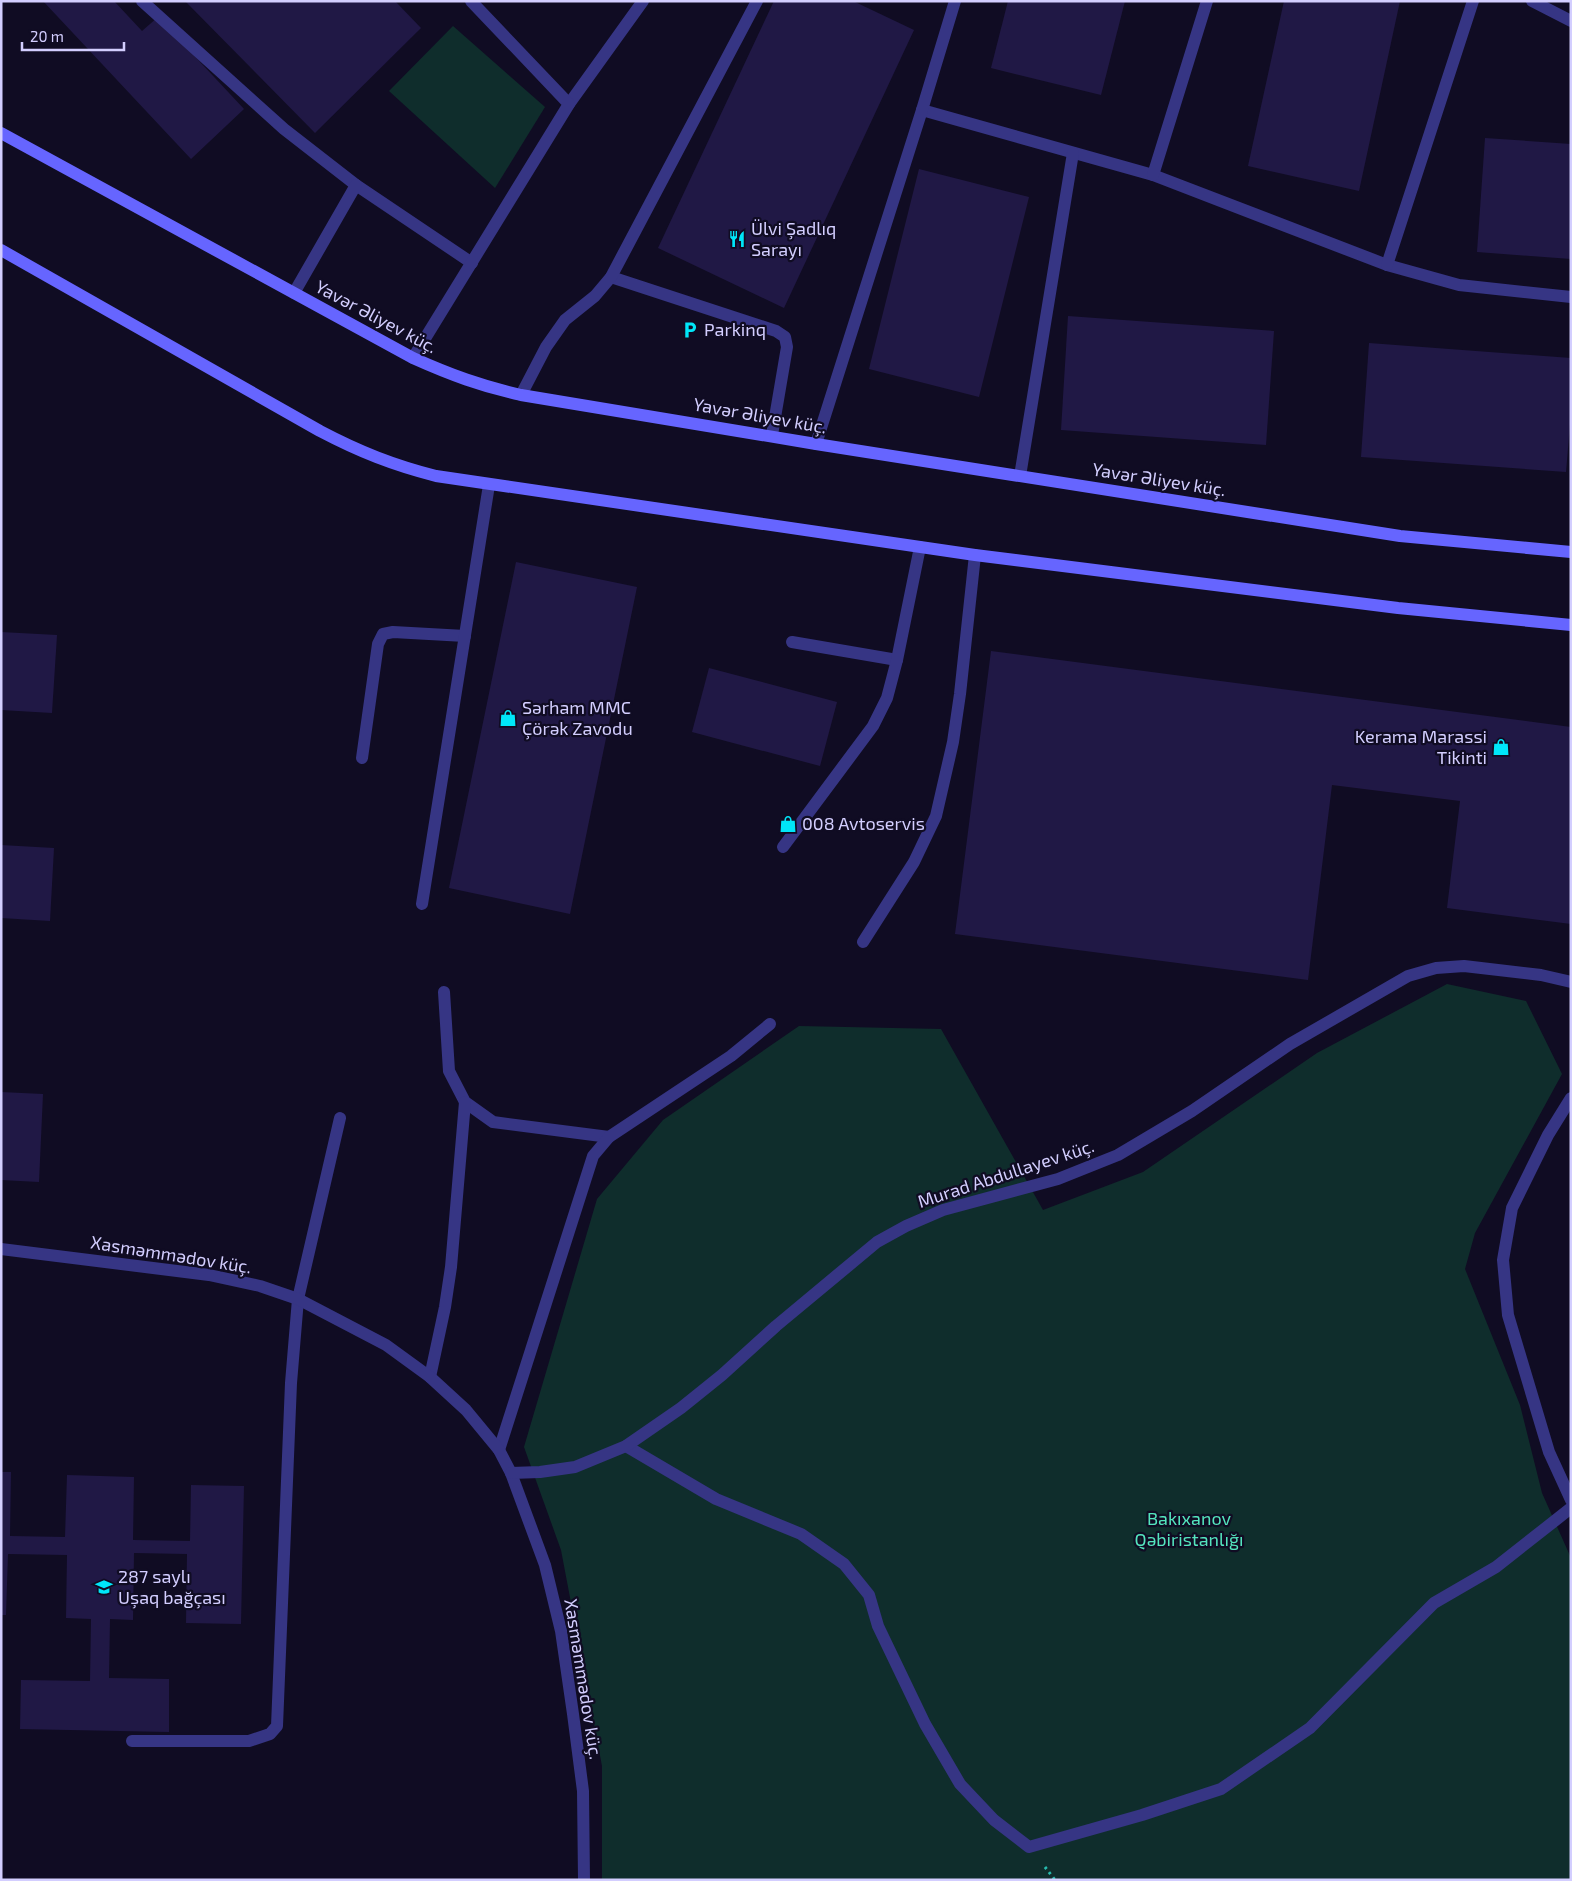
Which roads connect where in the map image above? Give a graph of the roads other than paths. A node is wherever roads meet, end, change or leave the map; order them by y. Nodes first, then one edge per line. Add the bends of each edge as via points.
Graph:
1 (142, 1) edge
2 (470, 1) edge
3 (643, 1) edge
4 (757, 1) edge
5 (954, 1) edge
6 (1207, 1) edge
7 (1473, 1) edge
8 (1532, 1) edge
9 (1571, 21) edge
10 (569, 104) junction
11 (922, 110) junction
12 (1, 133) edge
13 (1073, 152) junction
14 (1153, 175) junction
15 (356, 185) junction
16 (1, 250) edge
17 (472, 263) junction
18 (1387, 265) junction
19 (611, 277) junction
20 (294, 293) junction
21 (1571, 297) edge
22 (413, 358) junction
23 (521, 395) junction
24 (772, 436) junction
25 (816, 444) junction
26 (1020, 476) junction
27 (489, 485) junction
28 (920, 547) junction
29 (1571, 552) edge
30 (975, 555) junction
31 (1571, 624) edge
32 (465, 636) junction
33 (792, 642) dead end
34 (897, 660) junction
35 (362, 758) dead end
36 (782, 847) dead end
37 (422, 904) dead end
38 (863, 942) dead end
39 (1571, 982) edge
40 (444, 992) dead end
41 (770, 1024) dead end
42 (1571, 1098) edge
43 (465, 1102) junction
44 (340, 1118) dead end
45 (609, 1137) junction
46 (1, 1249) edge
47 (298, 1299) junction
48 (430, 1377) junction
49 (626, 1446) junction
50 (499, 1450) junction
51 (511, 1473) junction
52 (1571, 1500) edge
53 (1571, 1508) edge
54 (132, 1741) dead end
55 (584, 1880) edge

1 - 15 street via 284,129
2 - 10 street
3 - 10 street
4 - 19 street
5 - 11 street
6 - 14 street
7 - 18 street
8 - 9 street
10 - 17 street
11 - 13 street
11 - 25 street
12 - 20 main road, Yavər Əliyev küç.
13 - 14 street
13 - 26 street
14 - 18 street
15 - 17 street
15 - 20 street
16 - 27 main road via 358,451 398,466
17 - 22 street
18 - 21 street via 1459,285
19 - 23 street via 595,296 565,320 546,347
19 - 24 street via 776,331 785,337 787,347
20 - 22 main road, Yavər Əliyev küç.
22 - 23 main road, Yavər Əliyev küç. via 464,380
23 - 24 main road, Yavər Əliyev küç.
24 - 25 main road, Yavər Əliyev küç.
25 - 26 main road, Yavər Əliyev küç.
26 - 29 main road, Yavər Əliyev küç. via 1400,536
27 - 28 main road
27 - 32 street
28 - 30 main road
28 - 34 street
30 - 31 main road via 1398,608
30 - 38 street via 953,742 936,816 914,862
32 - 35 street via 383,634 378,644
32 - 37 street
33 - 34 street
34 - 36 street via 887,698 873,726
39 - 49 street, Murad Abdullayev küç. via 1464,966 1436,968 1408,976 1290,1044 1192,1111 1118,1155 1058,1179 944,1210 877,1242 722,1375
40 - 43 street via 449,1071
41 - 45 street via 731,1056
42 - 52 street via 1548,1135 1512,1208 1504,1260 1508,1315 1549,1452
43 - 45 street via 493,1122
43 - 48 street via 451,1266
44 - 47 street
45 - 50 street via 593,1156
46 - 47 street, Xasməmmədov küç. via 209,1275 260,1286
47 - 48 street, Xasməmmədov küç. via 386,1345
47 - 54 street via 290,1393 277,1726 270,1734 249,1741
48 - 50 street, Xasməmmədov küç. via 466,1410
49 - 51 street, Murad Abdullayev küç. via 575,1467
49 - 53 street via 716,1499 801,1534 844,1564 869,1595 878,1626 925,1724 960,1784 994,1820 1029,1847 1221,1789 1310,1728 1434,1603 1496,1567
50 - 51 street, Xasməmmədov küç.
51 - 55 street, Xasməmmədov küç. via 545,1565 561,1631 583,1791

